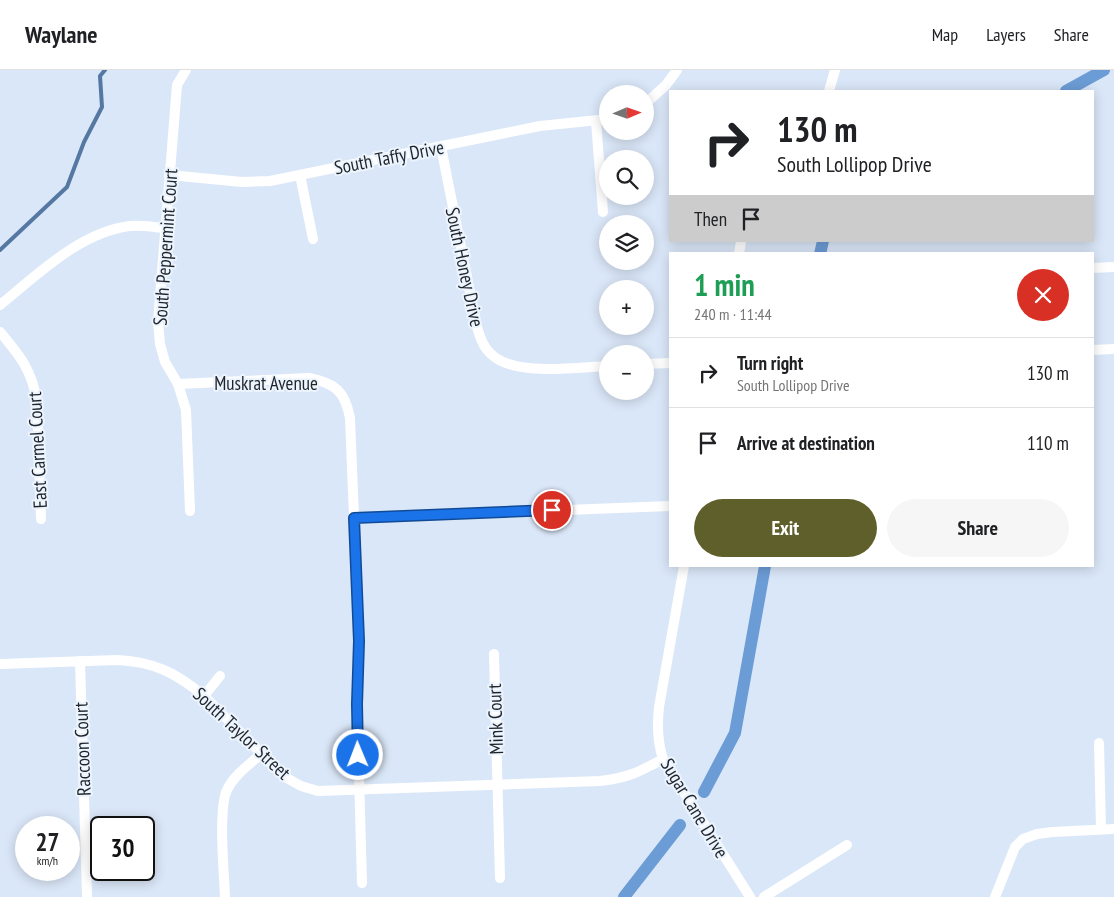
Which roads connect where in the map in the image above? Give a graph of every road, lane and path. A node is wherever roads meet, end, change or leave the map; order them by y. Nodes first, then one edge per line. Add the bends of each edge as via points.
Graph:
1 (186, 70) edge
2 (677, 70) edge
3 (835, 70) edge
4 (829, 90) edge
5 (654, 96) edge
6 (599, 120) edge
7 (596, 121) junction
8 (441, 147) junction
9 (169, 175) junction
10 (300, 175) junction
11 (603, 212) dead end
12 (164, 228) junction
13 (314, 238) dead end
14 (1094, 268) edge
15 (1114, 268) edge
16 (0, 305) edge
17 (0, 332) edge
18 (1114, 349) edge
19 (1094, 350) edge
20 (669, 363) edge
21 (654, 364) edge
22 (599, 366) edge
23 (178, 384) junction
24 (669, 506) edge
25 (190, 511) dead end
26 (354, 518) junction
27 (41, 519) dead end
28 (684, 567) edge
29 (494, 654) dead end
30 (80, 661) junction
31 (0, 664) edge
32 (220, 676) dead end
33 (204, 696) junction
34 (1099, 743) dead end
35 (261, 754) junction
36 (663, 759) junction
37 (497, 784) junction
38 (359, 789) junction
39 (1101, 829) junction
40 (1114, 829) edge
41 (847, 845) dead end
42 (500, 878) dead end
43 (362, 883) dead end
44 (87, 897) edge
45 (225, 897) edge
46 (750, 897) edge
47 (764, 897) edge
48 (995, 897) edge

1 - 9 street, South Peppermint Court via 177,85
2 - 5 street
3 - 4 street
6 - 7 street, South Taffy Drive
7 - 8 street, South Taffy Drive via 540,126
7 - 11 street
8 - 10 street, South Taffy Drive
8 - 22 street, South Honey Drive via 476,327 482,342 491,354 513,367
9 - 10 street, South Taffy Drive via 258,182
9 - 12 street, South Peppermint Court
10 - 13 street
12 - 16 street via 130,226 96,235 68,251
12 - 23 street, South Peppermint Court via 158,322 165,362
14 - 15 street
17 - 27 street, East Carmel Court via 29,370 35,386
18 - 19 street
20 - 21 street
23 - 25 street, South Peppermint Court via 186,410
23 - 26 street, Muskrat Avenue via 310,378 334,385 343,395 350,418
24 - 26 street
26 - 38 street, Muskrat Avenue via 359,641
28 - 36 street, Sugar Cane Drive via 659,707 658,744
29 - 37 street, Mink Court
30 - 31 street, South Taylor Street
30 - 33 street, South Taylor Street via 136,661 158,667
30 - 44 street, Raccoon Court
32 - 33 street
33 - 35 street, South Taylor Street
34 - 39 street
35 - 38 street, South Taylor Street via 285,777 301,786 318,790
35 - 45 street via 232,780 222,806
36 - 37 street, South Taylor Street via 620,779
36 - 46 street, Sugar Cane Drive
37 - 38 street, South Taylor Street
37 - 42 street, Mink Court
38 - 43 street, Muskrat Avenue
39 - 40 street
39 - 48 street via 1037,834 1023,839 1015,847
41 - 47 street

